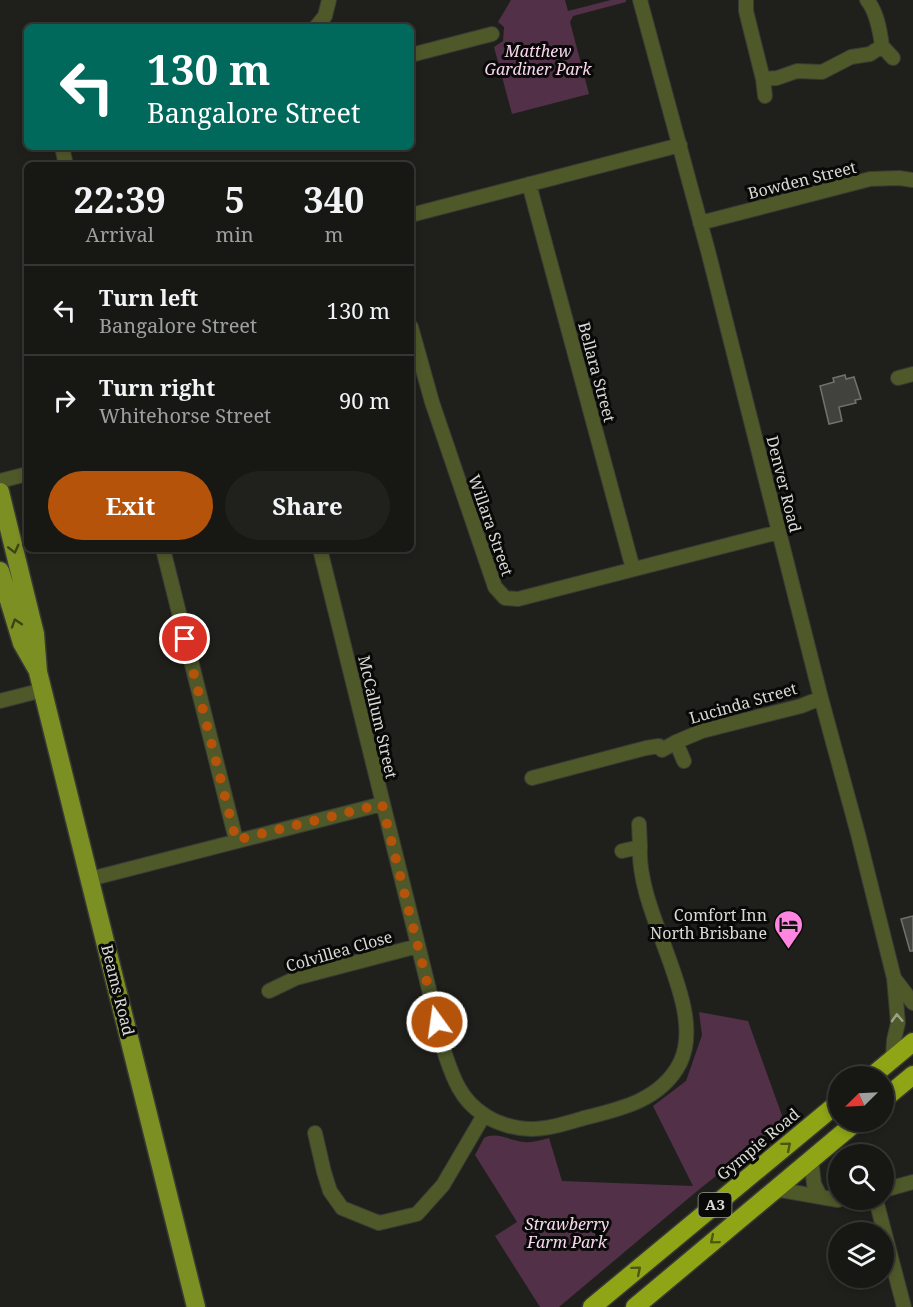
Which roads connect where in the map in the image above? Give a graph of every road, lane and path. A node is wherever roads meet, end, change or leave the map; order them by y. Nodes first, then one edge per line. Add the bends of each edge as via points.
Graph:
1 (329, 0) edge
2 (640, 0) edge
3 (746, 0) edge
4 (867, 0) edge
5 (318, 24) edge
6 (492, 34) dead end
7 (882, 46) junction
8 (414, 54) edge
9 (893, 58) dead end
10 (763, 79) junction
11 (765, 96) dead end
12 (680, 145) junction
13 (913, 180) edge
14 (529, 184) junction
15 (414, 214) edge
16 (700, 223) junction
17 (414, 338) edge
18 (913, 374) edge
19 (898, 378) dead end
20 (24, 475) edge
21 (0, 482) edge
22 (0, 492) edge
23 (779, 532) junction
24 (164, 552) edge
25 (321, 552) edge
26 (633, 569) junction
27 (0, 571) edge
28 (41, 681) junction
29 (821, 698) junction
30 (0, 701) edge
31 (676, 742) junction
32 (684, 761) dead end
33 (532, 778) dead end
34 (382, 804) junction
35 (639, 824) dead end
36 (236, 840) junction
37 (640, 847) junction
38 (622, 851) dead end
39 (90, 879) junction
40 (418, 946) junction
41 (894, 978) junction
42 (269, 991) dead end
43 (913, 1003) edge
44 (913, 1042) edge
45 (893, 1058) junction
46 (884, 1066) edge
47 (913, 1075) edge
48 (894, 1091) edge
49 (828, 1111) edge
50 (484, 1115) junction
51 (844, 1132) edge
52 (315, 1133) dead end
53 (811, 1159) junction
54 (913, 1182) edge
55 (894, 1187) edge
56 (775, 1189) junction
57 (820, 1196) junction
58 (828, 1199) edge
59 (879, 1210) edge
60 (196, 1307) edge
61 (592, 1307) edge
62 (635, 1307) edge
63 (904, 1307) edge

1 - 5 street
2 - 12 street, Denver Road
3 - 10 street
4 - 7 street
6 - 8 street
7 - 9 street
7 - 10 street via 822,72 797,71
10 - 11 street
12 - 14 street
12 - 16 street, Denver Road
13 - 16 street, Bowden Street via 870,179
14 - 15 street
14 - 26 street, Bellara Street
16 - 23 street, Denver Road
17 - 26 street, Willara Street via 495,587 505,598 518,599
18 - 19 street
20 - 21 street
22 -> 28 main road, Beams Road via 35,634
23 - 26 street, Willara Street
23 - 29 street, Denver Road
24 - 36 street
25 - 34 street, McCallum Street
28 -> 27 main road, Beams Road via 22,643
28 - 30 street
28 - 39 main road, Beams Road
29 - 31 street, Lucinda Street
29 - 41 street, Denver Road
31 - 32 street, Lucinda Street
31 - 33 street, Lucinda Street via 662,750 659,746 646,748
34 - 36 street
34 - 40 street, McCallum Street
35 - 37 street, McCallum Street
36 - 39 street
37 - 38 street
37 - 50 street, McCallum Street via 644,888 686,1014 681,1061 659,1089 616,1110 530,1129 513,1127
39 - 60 main road, Beams Road
40 - 42 street, Colvillea Close via 296,978
40 - 50 street, McCallum Street via 454,1080 466,1100
41 - 43 street, Denver Road
45 -> 41 street, Denver Road via 898,1023
44 - 45 highway
45 - 46 highway
47 - 48 highway
61 -> 49 highway, Gympie Road / A3
50 - 52 street via 443,1185 417,1214 379,1222 342,1208 330,1191
51 - 53 highway, A3
53 - 56 highway, A3
53 - 57 street
54 - 55 street
56 - 57 street
56 -> 62 highway, A3
57 - 58 street
59 - 63 street

